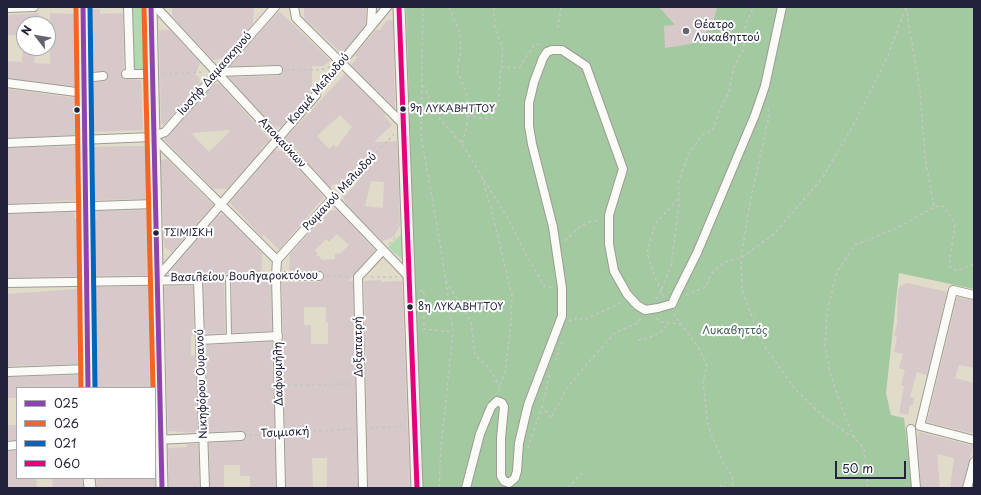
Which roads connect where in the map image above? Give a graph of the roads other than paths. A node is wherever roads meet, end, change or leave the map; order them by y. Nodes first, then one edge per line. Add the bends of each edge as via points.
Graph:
1 (34, 7) edge
2 (82, 7) edge
3 (128, 7) edge
4 (151, 7) edge
5 (156, 7) edge
6 (275, 7) edge
7 (294, 7) edge
8 (372, 7) edge
9 (387, 7) edge
10 (399, 7) edge
11 (782, 7) edge
12 (7, 8) edge
13 (371, 27) junction
14 (341, 63) junction
15 (278, 70) road end
16 (216, 72) junction
17 (151, 74) junction
18 (103, 76) dead end
19 (84, 78) junction
20 (7, 83) edge
21 (84, 93) junction
22 (316, 95) road end
23 (403, 124) junction
24 (152, 137) junction
25 (278, 138) junction
26 (84, 140) junction
27 (7, 143) edge
28 (333, 198) junction
29 (154, 204) junction
30 (222, 204) junction
31 (85, 206) junction
32 (7, 209) edge
33 (383, 250) junction
34 (277, 260) junction
35 (276, 276) junction
36 (319, 276) road end
37 (228, 278) road end
38 (409, 278) junction
39 (156, 279) junction
40 (198, 280) joint
41 (86, 282) junction
42 (7, 283) edge
43 (974, 295) edge
44 (278, 336) junction
45 (229, 338) junction
46 (200, 340) junction
47 (88, 368) junction
48 (7, 372) edge
49 (88, 387) edge
50 (911, 429) dead end
51 (241, 436) road end
52 (204, 438) junction
53 (158, 440) edge
54 (974, 440) edge
55 (974, 462) edge
56 (509, 486) edge
57 (162, 488) edge
58 (205, 488) edge
59 (281, 488) edge
60 (363, 488) edge
61 (417, 488) edge
62 (466, 488) edge
63 (916, 488) edge
64 (967, 488) edge

1 - 12 street
2 - 19 street
3 - 17 street via 127,74
4 - 17 street
5 - 16 street, Αποκαύκων
6 - 16 street, Ιωσήφ Δαμασκηνού
7 - 14 street via 296,18
8 - 13 street
9 - 13 street, Κοσμά Μελωδού
10 - 23 street
11 - 56 street via 765,86 697,253 672,304 644,312 630,297 614,271 608,244 609,215 623,169 586,66 562,50 556,49 547,52 539,64 529,103 529,126 553,227 562,288 562,316 528,405 518,447 516,476
13 - 14 street, Κοσμά Μελωδού
14 - 23 street
15 - 16 street
16 - 24 street, Ιωσήφ Δαμασκηνού via 165,132
16 - 25 street, Αποκαύκων
17 - 24 street
18 - 19 street
19 - 21 street
20 - 21 street
21 - 26 street
22 - 25 street, Κοσμά Μελωδού
23 - 38 street
24 - 26 street
24 - 29 street
24 - 30 street
25 - 28 street, Αποκαύκων
25 - 30 street, Κοσμά Μελωδού
26 - 27 street
26 - 31 street
28 - 33 street, Αποκαύκων
28 - 34 street, Ρωμανού Μελωδού
29 - 31 street
29 - 39 street
30 - 34 street
30 - 39 street, Κοσμά Μελωδού
31 - 32 street
31 - 41 street
33 - 38 street, Αποκαύκων
33 - 60 street, Δοξαπατρή via 358,277
34 - 35 street, Δαφνομήλη
35 - 36 street, Βασιλείου Βουλγαροκτόνου
35 - 44 street, Δαφνομήλη
37 - 45 lane
38 - 61 street
39 - 40 street, Βασιλείου Βουλγαροκτόνου
39 - 41 street, Βασιλείου Βουλγαροκτόνου
39 - 53 street
40 - 46 street, Νικηφόρου Ουρανού
41 - 42 street, Βασιλείου Βουλγαροκτόνου
41 - 47 street
43 - 54 street via 952,290 920,426
44 - 45 street
44 - 59 street, Δαφνομήλη
45 - 46 street
46 - 52 street, Νικηφόρου Ουρανού
47 - 48 street
47 - 49 street
50 - 63 street
51 - 52 street
52 - 53 street
52 - 58 street, Νικηφόρου Ουρανού
53 - 57 street
55 - 64 street
56 - 62 street via 502,479 501,472 504,407 499,401 492,404 480,434

